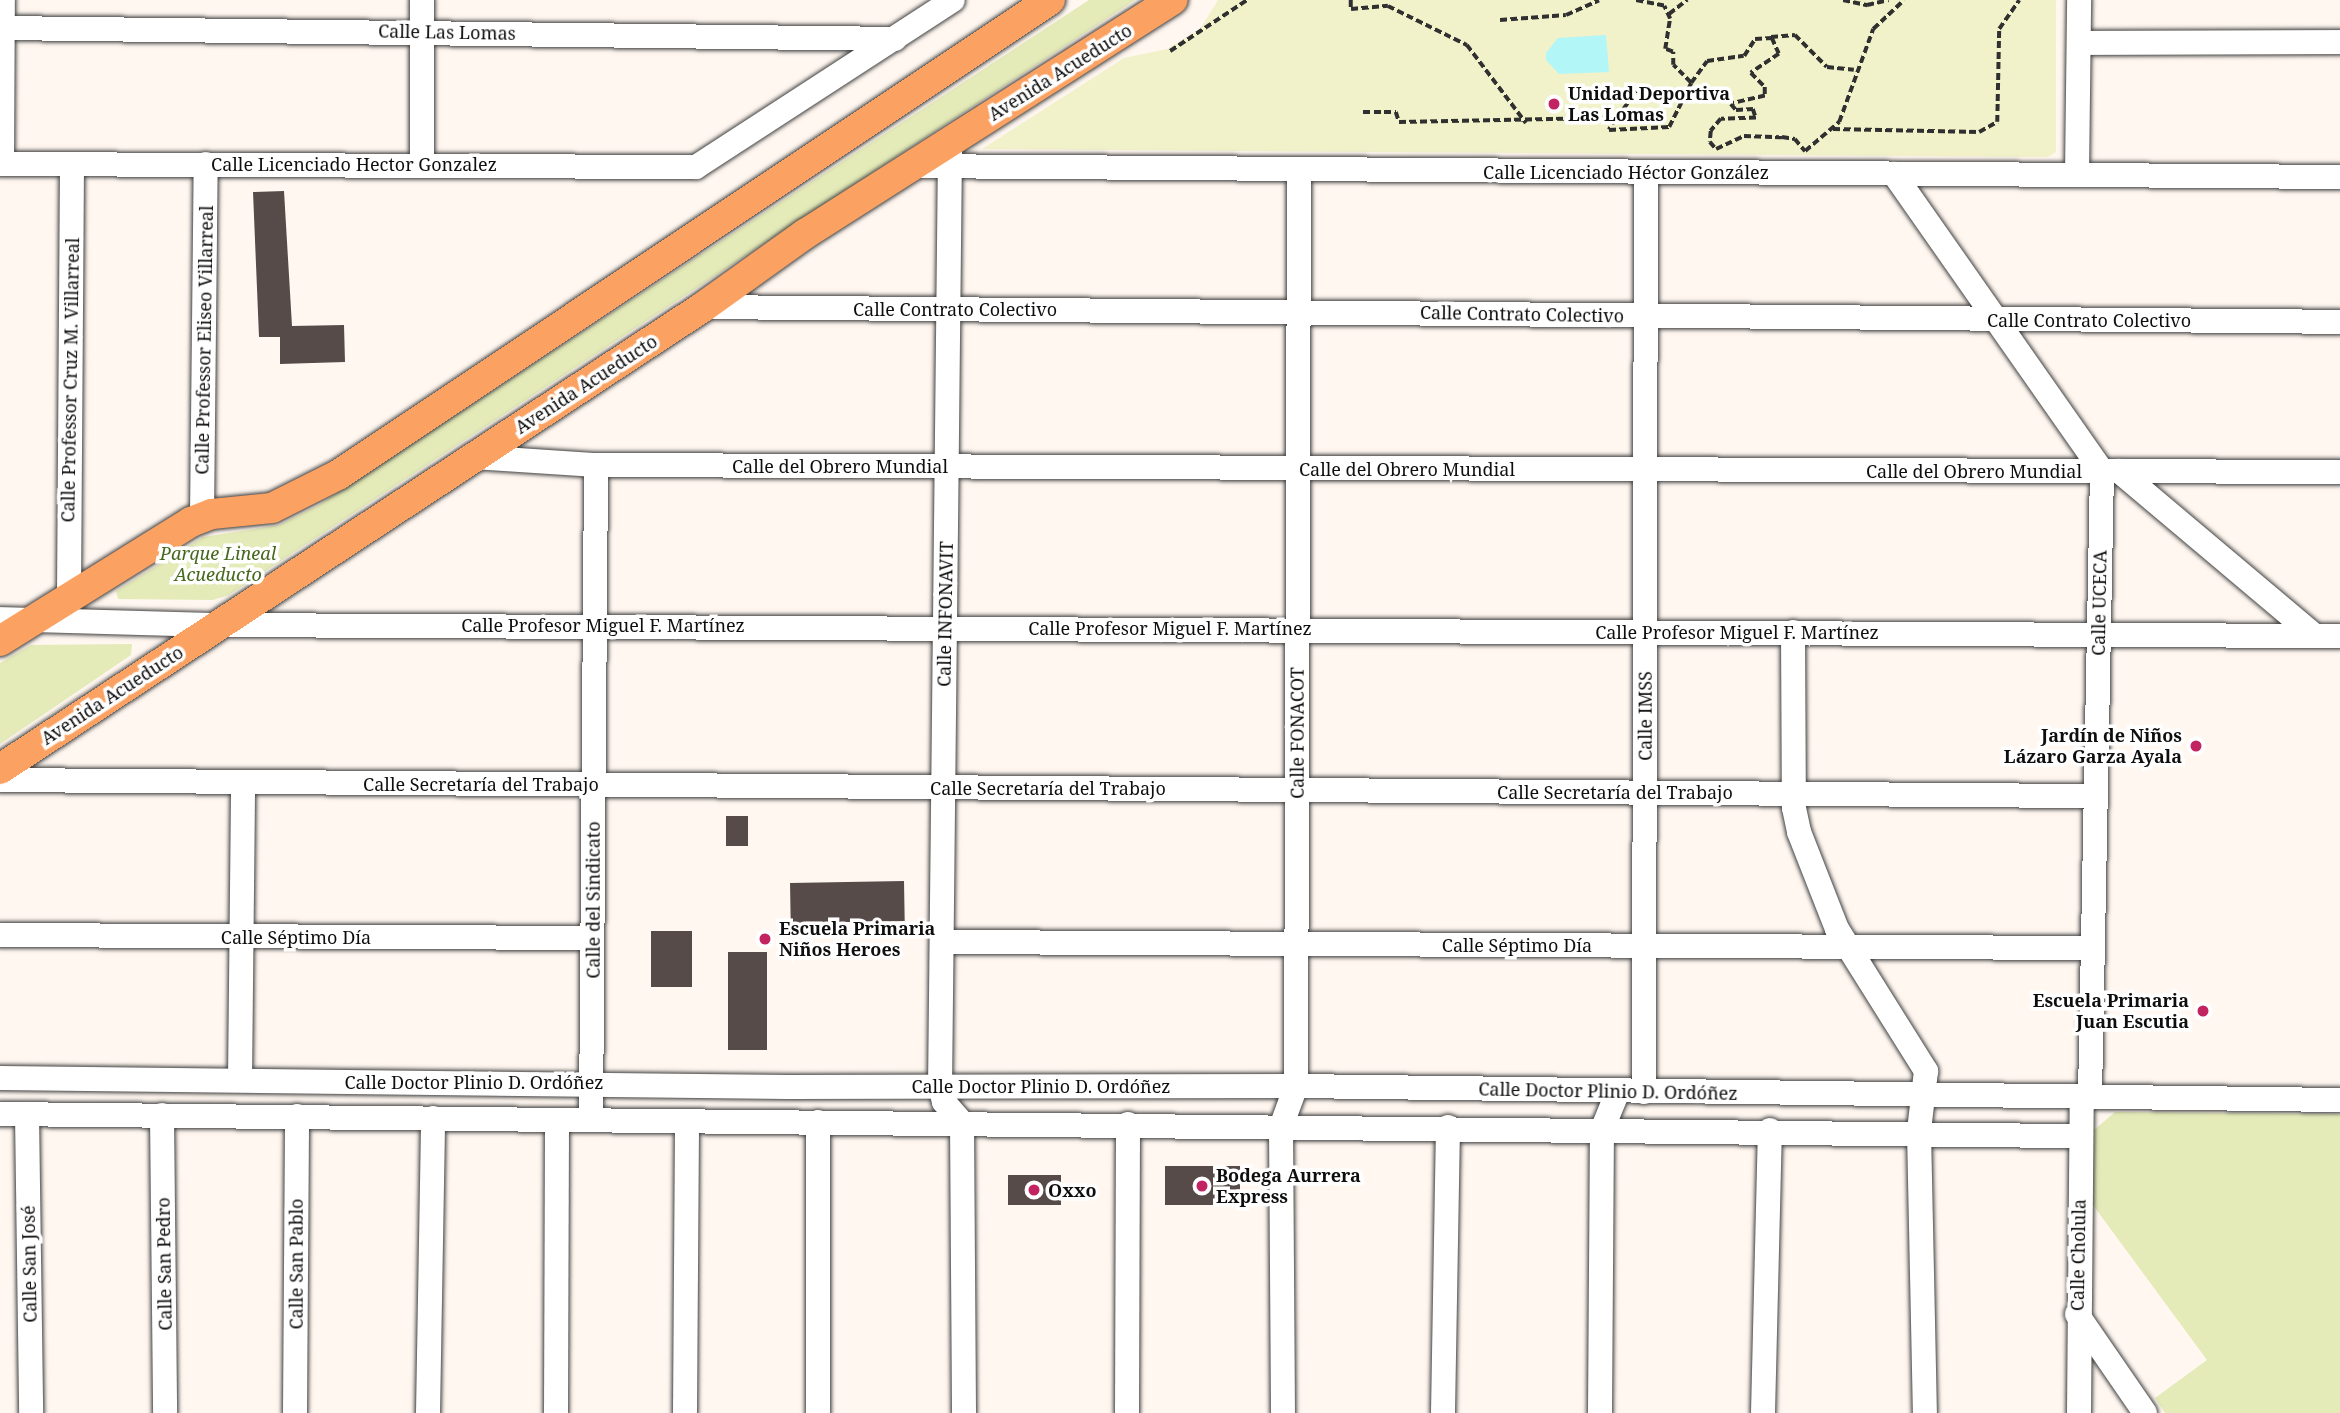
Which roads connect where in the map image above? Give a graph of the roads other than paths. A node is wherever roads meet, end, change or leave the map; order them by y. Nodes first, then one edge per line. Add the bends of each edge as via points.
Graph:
1 (3, 0) edge
2 (422, 0) edge
3 (953, 0) edge
4 (1050, 0) edge
5 (1173, 0) edge
6 (2079, 0) edge
7 (1, 28) edge
8 (422, 31) junction
9 (895, 39) junction
10 (2340, 42) edge
11 (2079, 43) junction
12 (950, 154) junction
13 (1, 164) edge
14 (72, 164) junction
15 (206, 164) junction
16 (422, 164) junction
17 (1298, 169) junction
18 (1646, 172) junction
19 (1894, 174) junction
20 (2077, 175) junction
21 (2340, 177) edge
22 (703, 307) junction
23 (948, 309) junction
24 (1298, 312) junction
25 (1646, 316) junction
26 (1994, 319) junction
27 (2340, 322) edge
28 (474, 457) junction
29 (596, 465) junction
30 (947, 467) junction
31 (1297, 468) junction
32 (1646, 470) junction
33 (2111, 471) junction
34 (2340, 472) edge
35 (202, 517) junction
36 (69, 596) junction
37 (0, 619) edge
38 (32, 620) junction
39 (595, 624) junction
40 (218, 625) junction
41 (945, 626) junction
42 (1297, 629) junction
43 (1645, 631) junction
44 (1793, 632) junction
45 (2099, 634) junction
46 (2314, 635) junction
47 (2340, 636) edge
48 (0, 641) edge
49 (0, 769) edge
50 (0, 780) edge
51 (243, 782) junction
52 (594, 785) junction
53 (943, 787) junction
54 (1297, 790) junction
55 (1645, 793) junction
56 (1794, 794) junction
57 (2095, 796) junction
58 (0, 935) edge
59 (241, 936) junction
60 (593, 938) junction
61 (942, 942) junction
62 (1296, 944) junction
63 (1645, 946) junction
64 (1848, 947) junction
65 (2093, 948) junction
66 (0, 1078) edge
67 (240, 1080) junction
68 (592, 1083) junction
69 (940, 1086) junction
70 (1296, 1086) junction
71 (788, 1087) junction
72 (1619, 1091) junction
73 (1644, 1092) junction
74 (1926, 1095) junction
75 (2086, 1098) junction
76 (2340, 1100) edge
77 (0, 1114) edge
78 (27, 1114) junction
79 (162, 1115) junction
80 (297, 1116) junction
81 (433, 1118) junction
82 (591, 1119) junction
83 (557, 1120) junction
84 (687, 1122) junction
85 (788, 1122) junction
86 (818, 1122) junction
87 (962, 1123) junction
88 (1128, 1124) junction
89 (1281, 1127) junction
90 (1448, 1127) junction
91 (1602, 1130) junction
92 (1770, 1130) junction
93 (1919, 1131) junction
94 (2081, 1136) junction
95 (2077, 1314) junction
96 (31, 1413) edge
97 (165, 1413) edge
98 (295, 1413) edge
99 (428, 1413) edge
100 (556, 1413) edge
101 (685, 1413) edge
102 (818, 1413) edge
103 (964, 1413) edge
104 (1126, 1413) edge
105 (1283, 1413) edge
106 (1443, 1413) edge
107 (1600, 1413) edge
108 (1763, 1413) edge
109 (1924, 1413) edge
110 (2079, 1413) edge
111 (2145, 1413) edge

1 - 7 street
2 - 8 street
3 - 9 street
4 - 35 main road via 338,475 272,508
5 - 12 main road, Avenida Acueducto
6 - 11 street
7 - 8 street, Calle Las Lomas
7 - 13 street
8 - 9 street, Calle Las Lomas
8 - 16 street
9 - 16 street, Calle Licenciado Hector Gonzalez via 707,163 688,167
10 - 11 street
11 - 20 street
12 - 17 street, Calle Licenciado Héctor González
12 - 22 main road, Avenida Acueducto via 911,166
12 - 23 street, Calle INFONAVIT
13 - 14 street, Calle Licenciado Hector Gonzalez
14 - 15 street, Calle Licenciado Hector Gonzalez
14 - 36 street, Calle Professor Cruz M. Villarreal
15 - 16 street, Calle Licenciado Hector Gonzalez
15 - 35 street, Calle Professor Eliseo Villarreal
17 - 18 street, Calle Licenciado Héctor González
17 - 24 street, Calle FONACOT
18 - 19 street, Calle Licenciado Héctor González
18 - 25 street, Calle IMSS
19 - 20 street, Calle Licenciado Héctor González
19 - 26 street
20 - 21 street, Calle Licenciado Héctor González
22 - 23 street, Calle Contrato Colectivo
22 - 28 main road, Avenida Acueducto
23 - 24 street, Calle Contrato Colectivo
23 - 30 street, Calle INFONAVIT
24 - 25 street, Calle Contrato Colectivo
24 - 31 street, Calle FONACOT
25 - 26 street, Calle Contrato Colectivo
25 - 32 street, Calle IMSS
26 - 27 street, Calle Contrato Colectivo
26 - 33 street
28 - 29 street, Calle del Obrero Mundial
28 - 40 main road, Avenida Acueducto
29 - 30 street, Calle del Obrero Mundial
29 - 39 street, Calle del Sindicato
30 - 31 street, Calle del Obrero Mundial
30 - 41 street, Calle INFONAVIT
31 - 32 street, Calle del Obrero Mundial
31 - 42 street, Calle FONACOT
32 - 33 street, Calle del Obrero Mundial
32 - 43 street, Calle IMSS
33 - 34 street, Calle del Obrero Mundial
33 - 45 street, Calle UCECA
33 - 46 street
35 - 36 main road
36 - 38 main road
37 - 38 street, Calle Profesor Miguel F. Martínez
38 - 40 street, Calle Profesor Miguel F. Martínez
38 - 48 main road
39 - 40 street, Calle Profesor Miguel F. Martínez
39 - 41 street, Calle Profesor Miguel F. Martínez
39 - 52 street, Calle del Sindicato
40 - 49 main road, Avenida Acueducto
41 - 42 street, Calle Profesor Miguel F. Martínez
41 - 53 street, Calle INFONAVIT
42 - 43 street, Calle Profesor Miguel F. Martínez
42 - 54 street, Calle FONACOT
43 - 44 street, Calle Profesor Miguel F. Martínez
43 - 55 street, Calle IMSS
44 - 45 street, Calle Profesor Miguel F. Martínez
44 - 56 street
45 - 46 street, Calle Profesor Miguel F. Martínez
45 - 57 street, Calle UCECA
46 - 47 street, Calle Profesor Miguel F. Martínez
50 - 51 street, Calle Secretaría del Trabajo
51 - 52 street, Calle Secretaría del Trabajo
51 - 59 street
52 - 53 street, Calle Secretaría del Trabajo
52 - 60 street, Calle del Sindicato
53 - 54 street, Calle Secretaría del Trabajo
53 - 61 street, Calle INFONAVIT
54 - 55 street, Calle Secretaría del Trabajo
54 - 62 street, Calle FONACOT
55 - 56 street, Calle Secretaría del Trabajo
55 - 63 street, Calle IMSS
56 - 57 street, Calle Secretaría del Trabajo
56 - 64 street via 1802,841 1832,919
57 - 65 street, Calle UCECA
58 - 59 street, Calle Séptimo Día
59 - 60 street, Calle Séptimo Día
59 - 67 street
60 - 68 street, Calle del Sindicato
61 - 62 street, Calle Séptimo Día
61 - 69 street, Calle INFONAVIT
62 - 63 street, Calle Séptimo Día
62 - 70 street, Calle FONACOT
63 - 64 street, Calle Séptimo Día
63 - 73 street, Calle IMSS
64 - 65 street, Calle Séptimo Día
64 - 74 street via 1924,1065
65 - 75 street, Calle UCECA
66 - 67 street, Calle Doctor Plinio D. Ordóñez
67 - 68 street, Calle Doctor Plinio D. Ordóñez
68 - 71 street, Calle Doctor Plinio D. Ordóñez
68 - 82 street, Calle del Sindicato
69 - 70 street, Calle Doctor Plinio D. Ordóñez
69 - 71 street, Calle Doctor Plinio D. Ordóñez
69 - 87 street via 944,1102
70 - 72 street, Calle Doctor Plinio D. Ordóñez
70 - 89 street
71 - 85 street
72 - 73 street, Calle Doctor Plinio D. Ordóñez
72 - 91 street
73 - 74 street, Calle Doctor Plinio D. Ordóñez
74 - 75 street, Calle Doctor Plinio D. Ordóñez
74 - 93 street
75 - 76 street, Calle Doctor Plinio D. Ordóñez
75 - 94 street, Calle Cholula
77 - 78 street, Calle Doctor Plinio D. Ordóñez
78 - 79 street, Calle Doctor Plinio D. Ordóñez
78 - 96 street, Calle San José
79 - 80 street, Calle Doctor Plinio D. Ordóñez
79 - 97 street, Calle San Pedro
80 - 81 street, Calle Doctor Plinio D. Ordóñez
80 - 98 street, Calle San Pablo
81 - 83 street, Calle Doctor Plinio D. Ordóñez
81 - 99 street
82 - 83 street, Calle Doctor Plinio D. Ordóñez
82 - 84 street, Calle Doctor Plinio D. Ordóñez
83 - 100 street
84 - 85 street, Calle Doctor Plinio D. Ordóñez
84 - 101 street
85 - 86 street, Calle Doctor Plinio D. Ordóñez
86 - 87 street, Calle Doctor Plinio D. Ordóñez
86 - 102 street
87 - 88 street, Calle Doctor Plinio D. Ordóñez
87 - 103 street
88 - 89 street, Calle Doctor Plinio D. Ordóñez
88 - 104 street
89 - 90 street, Calle Doctor Plinio D. Ordóñez
89 - 105 street
90 - 91 street, Calle Doctor Plinio D. Ordóñez
90 - 106 street
91 - 92 street, Calle Doctor Plinio D. Ordóñez
91 - 107 street
92 - 93 street, Calle Doctor Plinio D. Ordóñez
92 - 108 street
93 - 94 street, Calle Doctor Plinio D. Ordóñez
93 - 109 street
94 - 95 street, Calle Cholula
95 - 110 street, Calle Cholula
95 - 111 street

